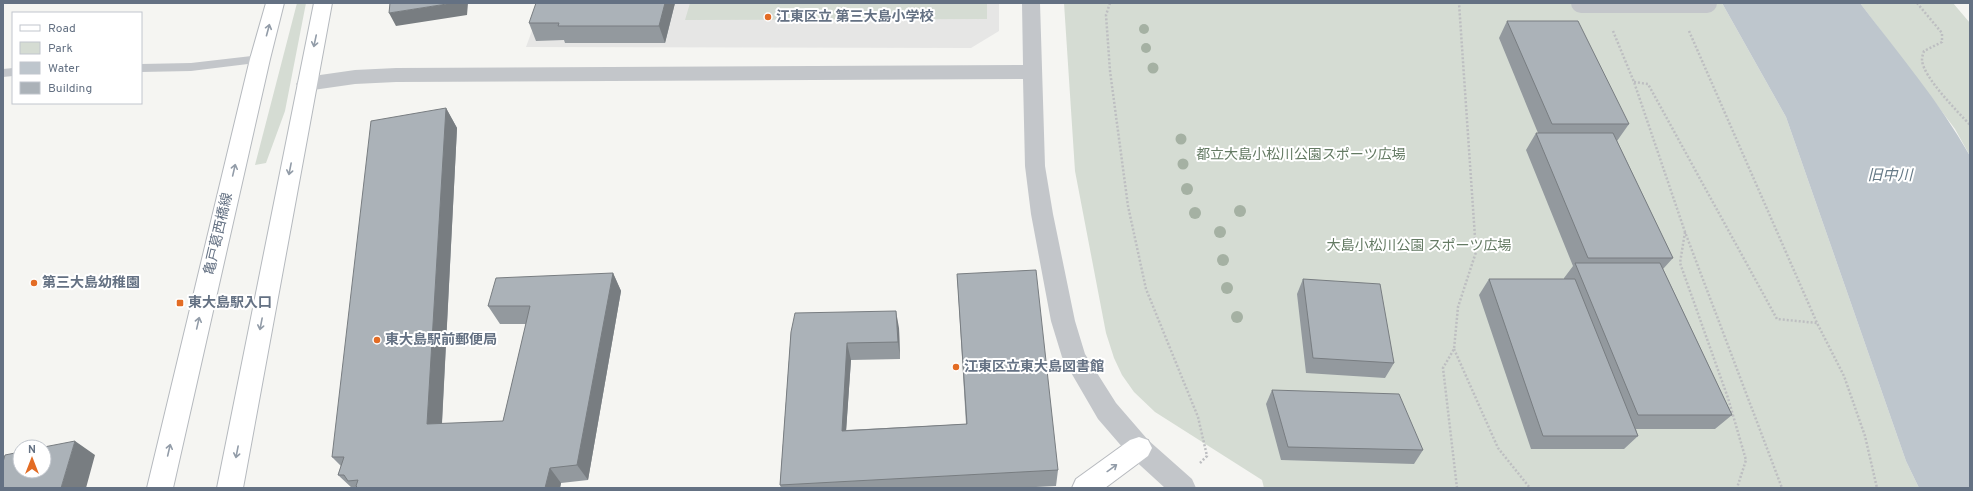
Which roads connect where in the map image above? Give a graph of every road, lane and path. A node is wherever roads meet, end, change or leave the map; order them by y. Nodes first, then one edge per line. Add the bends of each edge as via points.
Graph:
1 (275, 3) edge
2 (323, 3) edge
3 (1031, 3) edge
4 (1110, 3) edge
5 (1459, 3) edge
6 (1707, 3) edge
7 (1917, 3) edge
8 (1581, 4) edge
9 (1610, 25) dead end
10 (1687, 25) dead end
11 (260, 59) junction
12 (142, 68) edge
13 (1034, 72) junction
14 (1634, 82) junction
15 (306, 84) junction
16 (1970, 125) edge
17 (1685, 232) junction
18 (1817, 323) junction
19 (1454, 350) junction
20 (1139, 448) junction
21 (1181, 486) edge
22 (160, 488) edge
23 (230, 488) edge
24 (1085, 488) edge
25 (1457, 488) edge
26 (1530, 488) edge
27 (1737, 488) edge
28 (1782, 488) edge
29 (1877, 488) edge

11 -> 1 main road, 亀戸葛西橋線
2 -> 15 main road
3 - 13 street
4 - 21 path via 1106,22 1111,79 1128,206 1146,289 1198,417 1207,456
5 - 19 path via 1476,252 1458,308
6 - 8 street, bridge
7 - 16 path via 1942,33 1942,42 1924,51 1922,61 1945,97
9 - 14 path
10 - 18 path
11 - 12 lane via 191,67
22 -> 11 main road, 亀戸葛西橋線
13 - 15 street via 396,75 355,77
13 - 20 street via 1035,166 1063,321 1074,358 1107,412
14 - 17 path
14 - 18 path via 1648,84 1777,319
15 -> 23 main road
17 - 27 path via 1680,263 1728,398 1746,460
17 - 28 path
18 - 29 path via 1844,376 1865,436
19 - 25 path via 1443,368
19 - 26 path via 1498,448
20 - 21 street
24 -> 20 main road

